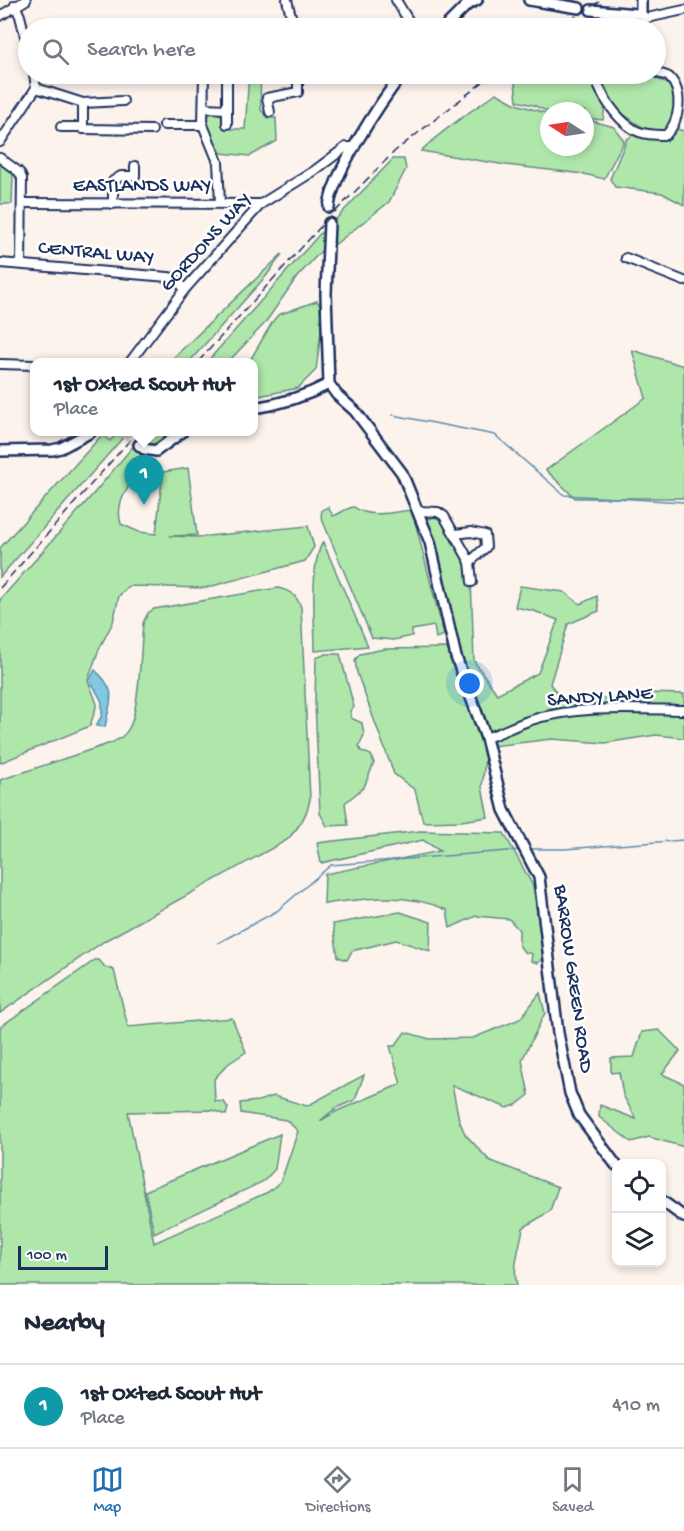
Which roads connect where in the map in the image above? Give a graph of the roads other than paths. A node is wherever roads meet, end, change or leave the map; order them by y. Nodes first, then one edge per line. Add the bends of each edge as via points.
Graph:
1 (26, 0) edge
2 (287, 0) edge
3 (396, 0) edge
4 (477, 0) edge
5 (529, 0) edge
6 (641, 0) edge
7 (15, 5) junction
8 (579, 8) dead end
9 (591, 10) dead end
10 (684, 10) edge
11 (610, 13) junction
12 (644, 15) junction
13 (0, 16) edge
14 (20, 18) edge
15 (292, 18) edge
16 (406, 18) edge
17 (454, 18) edge
18 (608, 18) edge
19 (644, 18) edge
20 (666, 76) edge
21 (35, 84) edge
22 (204, 84) edge
23 (227, 84) edge
24 (298, 84) edge
25 (396, 84) edge
26 (597, 84) edge
27 (36, 88) junction
28 (123, 101) dead end
29 (84, 103) junction
30 (204, 108) junction
31 (227, 109) junction
32 (270, 112) dead end
33 (227, 124) dead end
34 (164, 125) dead end
35 (203, 125) junction
36 (61, 127) dead end
37 (83, 127) junction
38 (152, 130) dead end
39 (0, 142) edge
40 (355, 147) junction
41 (0, 158) edge
42 (135, 166) dead end
43 (22, 203) junction
44 (220, 203) junction
45 (113, 204) junction
46 (261, 204) junction
47 (329, 207) dead end
48 (329, 223) dead end
49 (626, 258) dead end
50 (0, 263) edge
51 (21, 264) junction
52 (684, 281) edge
53 (185, 289) junction
54 (134, 358) edge
55 (0, 364) edge
56 (30, 365) edge
57 (329, 384) junction
58 (258, 407) edge
59 (84, 436) edge
60 (177, 436) edge
61 (139, 445) tunnel mouth
62 (0, 451) edge
63 (417, 511) junction
64 (455, 534) junction
65 (470, 562) junction
66 (472, 582) dead end
67 (684, 710) edge
68 (486, 738) junction
69 (612, 1160) edge
70 (666, 1204) edge
71 (684, 1217) edge

1 - 7 street
2 - 15 street
3 - 16 street
4 - 17 street
5 - 8 street
6 - 12 street
7 - 13 street
7 - 14 street
9 - 11 street
10 - 12 street
11 - 12 street
11 - 18 street
12 - 19 street
20 - 26 street via 677,87 680,99 679,118 666,135 633,129 606,102
21 - 27 street
22 - 30 street
23 - 31 street
24 - 32 street via 298,92 267,98
25 - 40 street
27 - 29 street
27 - 39 street
28 - 29 street
29 - 37 street
30 - 31 street
30 - 35 street
31 - 33 street
34 - 35 street
35 - 44 street via 218,162
36 - 37 street
37 - 38 street
40 - 46 street, GORDONS WAY via 346,147
40 - 47 street via 332,189
41 - 43 street via 20,171
42 - 45 street via 135,177 121,176 112,181
43 - 45 street, EASTLANDS WAY
43 - 51 street
44 - 45 street, EASTLANDS WAY
44 - 46 street, EASTLANDS WAY
46 - 53 street, GORDONS WAY
48 - 57 street
49 - 52 street
50 - 51 street, CENTRAL WAY
51 - 53 street, CENTRAL WAY via 168,277
53 - 54 street, GORDONS WAY
55 - 56 street
57 - 58 street via 286,403
57 - 63 street, BARROW GREEN ROAD via 402,473
59 - 62 street via 52,450
60 - 61 street via 156,451
63 - 64 street via 438,512
63 - 68 street, BARROW GREEN ROAD via 430,542 456,657
64 - 65 street
64 - 65 street via 484,535 486,547
65 - 66 street
67 - 68 street, SANDY LANE via 557,715
68 - 69 street, BARROW GREEN ROAD via 504,810 539,877 557,1024 570,1093 579,1115
70 - 71 street

